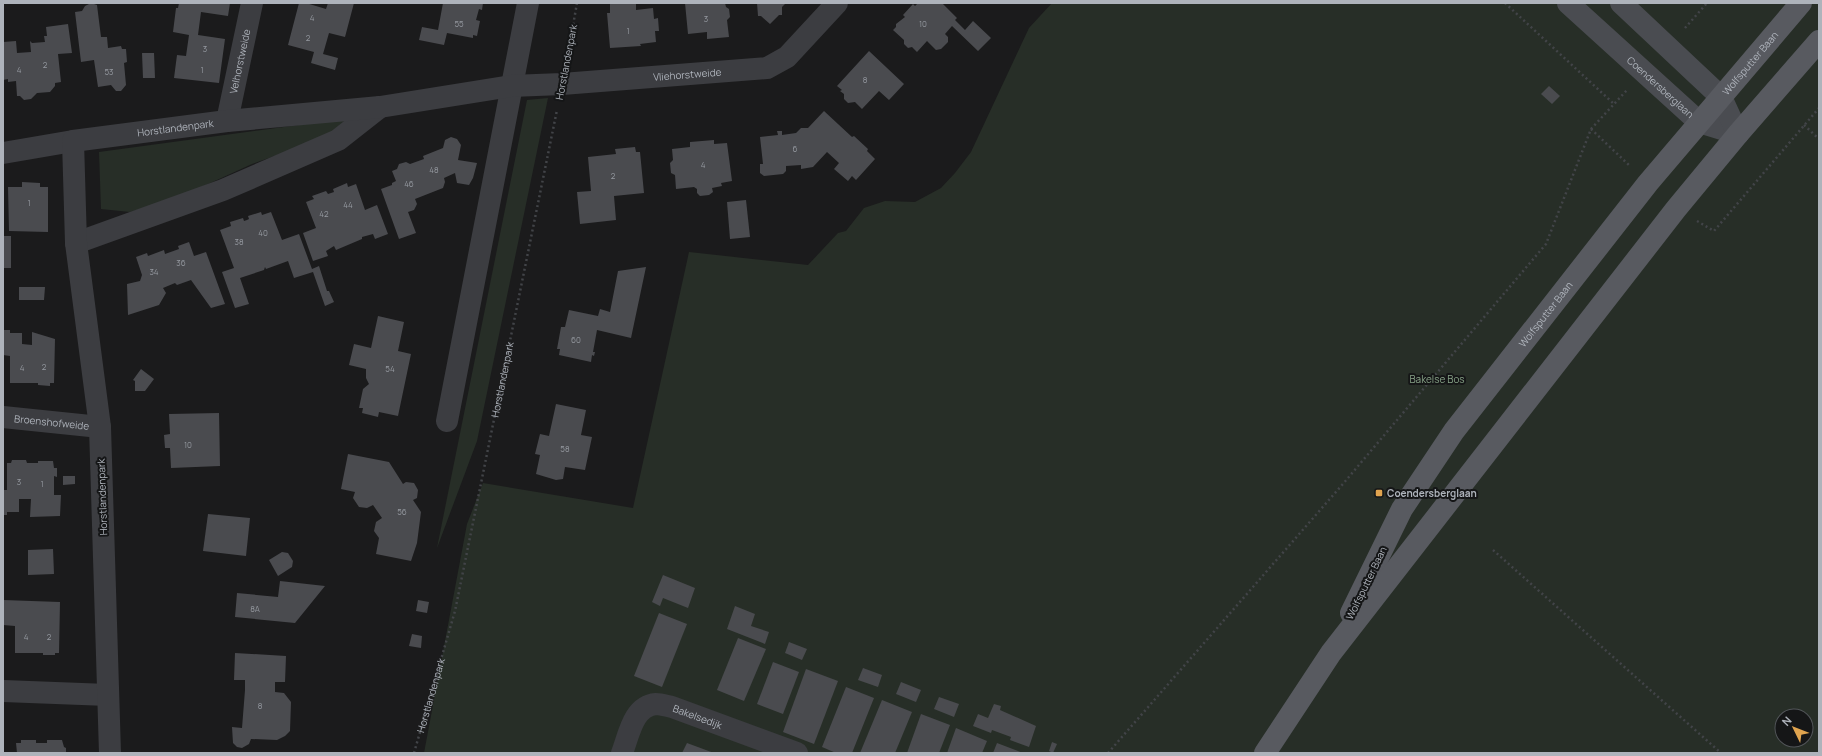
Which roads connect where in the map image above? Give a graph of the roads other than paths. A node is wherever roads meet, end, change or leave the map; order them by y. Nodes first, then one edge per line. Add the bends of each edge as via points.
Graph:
1 (252, 3) edge
2 (528, 3) edge
3 (837, 3) edge
4 (1568, 3) edge
5 (1621, 3) edge
6 (1801, 3) edge
7 (1819, 41) edge
8 (511, 86) junction
9 (1721, 97) junction
10 (380, 107) junction
11 (227, 121) junction
12 (1699, 122) junction
13 (1738, 134) junction
14 (73, 141) junction
15 (3, 153) edge
16 (76, 243) junction
17 (3, 417) edge
18 (447, 421) dead end
19 (100, 427) junction
20 (1331, 654) junction
21 (3, 691) edge
22 (108, 695) junction
23 (110, 753) edge
24 (622, 753) edge
25 (797, 753) edge
26 (1265, 753) edge

1 - 11 street, Velhorstweide
2 - 8 street
3 - 8 street, Vliehorstweide via 787,57 767,68
4 - 12 street, Coendersberglaan
5 - 9 street
6 - 9 main road, Wolfsputter Baan
7 - 13 main road, Wolfsputter Baan
8 - 10 street, Horstlandenpark
8 - 18 street
9 - 12 main road, Wolfsputter Baan
9 - 13 street
10 - 11 street, Horstlandenpark
10 - 16 street, Horstlandenpark via 338,140 223,190
11 - 14 street, Horstlandenpark
12 - 13 street, Coendersberglaan
12 - 20 main road, Wolfsputter Baan via 1648,183 1454,431 1402,508
13 - 20 main road, Wolfsputter Baan via 1676,209
14 - 15 street
14 - 16 street, Horstlandenpark
16 - 19 street, Horstlandenpark
17 - 19 street, Broenshofweide
19 - 22 street, Horstlandenpark
20 - 26 main road, Wolfsputter Baan
21 - 22 street
22 - 23 street, Horstlandenpark
24 - 25 street, Bakelsedijk via 635,718 644,708 656,704 672,706

